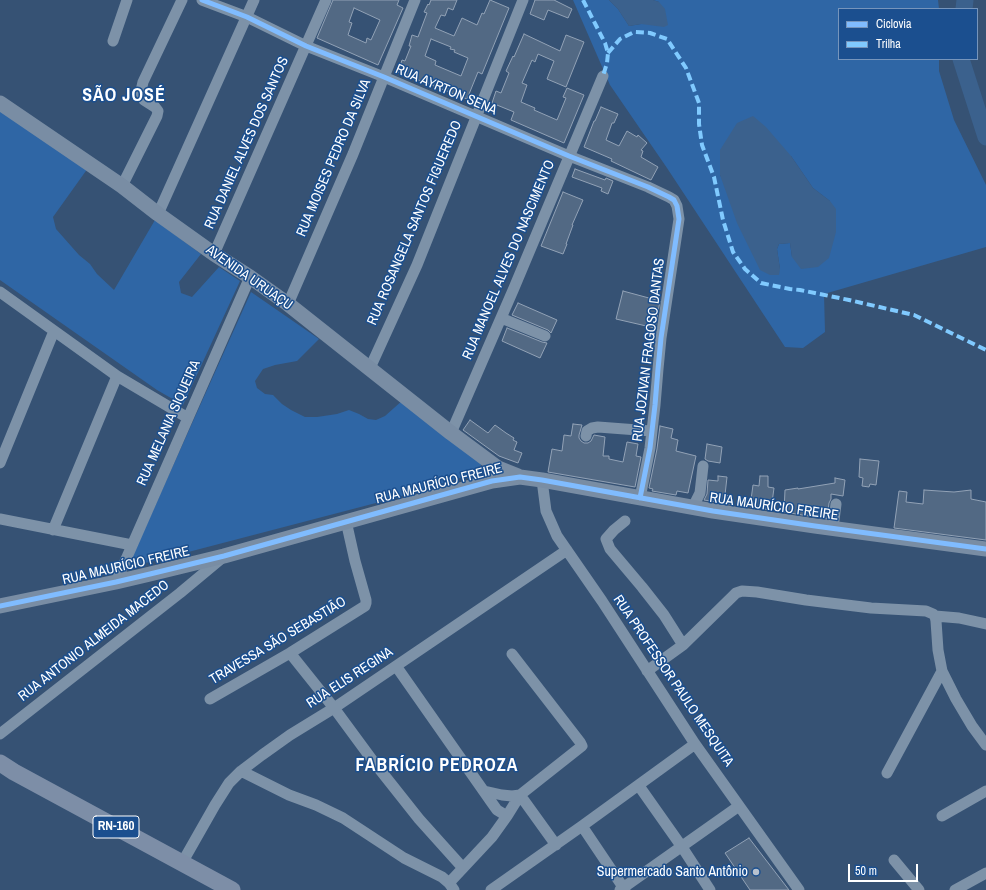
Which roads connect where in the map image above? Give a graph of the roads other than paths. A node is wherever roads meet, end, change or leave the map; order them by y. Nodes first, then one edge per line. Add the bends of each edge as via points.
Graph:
1 (127, 0) edge
2 (182, 0) edge
3 (202, 0) edge
4 (254, 0) edge
5 (326, 0) edge
6 (416, 0) edge
7 (523, 0) edge
8 (247, 17) junction
9 (112, 41) dead end
10 (306, 46) junction
11 (603, 76) dead end
12 (384, 77) junction
13 (0, 103) edge
14 (476, 116) junction
15 (569, 156) junction
16 (122, 186) junction
17 (677, 206) joint
18 (158, 214) junction
19 (214, 254) junction
20 (250, 277) junction
21 (0, 292) edge
22 (288, 304) junction
23 (501, 318) junction
24 (54, 331) junction
25 (545, 336) dead end
26 (370, 368) junction
27 (117, 376) junction
28 (188, 418) junction
29 (651, 432) junction
30 (451, 433) junction
31 (586, 436) dead end
32 (490, 462) junction
33 (0, 463) edge
34 (704, 466) dead end
35 (520, 477) junction
36 (542, 480) junction
37 (481, 484) junction
38 (640, 498) junction
39 (836, 504) dead end
40 (693, 507) junction
41 (0, 519) edge
42 (346, 521) junction
43 (625, 521) dead end
44 (833, 528) junction
45 (53, 530) junction
46 (132, 545) junction
47 (986, 549) edge
48 (566, 550) junction
49 (224, 556) junction
50 (116, 582) junction
51 (0, 606) edge
52 (934, 616) junction
53 (986, 624) edge
54 (683, 645) junction
55 (290, 653) junction
56 (512, 654) dead end
57 (396, 666) junction
58 (648, 671) junction
59 (942, 671) junction
60 (210, 700) dead end
61 (334, 708) junction
62 (0, 734) edge
63 (695, 744) junction
64 (986, 745) edge
65 (0, 763) edge
66 (241, 771) junction
67 (887, 773) dead end
68 (638, 786) junction
69 (484, 791) junction
70 (986, 791) edge
71 (520, 795) junction
72 (739, 806) junction
73 (507, 816) junction
74 (942, 816) dead end
75 (582, 826) junction
76 (556, 844) junction
77 (682, 847) junction
78 (894, 860) dead end
79 (182, 863) junction
80 (462, 868) junction
81 (986, 873) edge
82 (451, 886) edge
83 (967, 887) edge
84 (623, 889) edge
85 (232, 890) edge
86 (491, 890) edge
87 (710, 890) edge
88 (799, 890) edge
89 (919, 890) edge
90 (955, 890) edge

1 - 9 street
2 - 16 street via 141,91 144,100 155,107 158,116
3 - 8 street, RUA AYRTON SENA
4 - 8 street
5 - 10 street, RUA DANIEL ALVES DOS SANTOS
6 - 12 street, RUA MOISES PEDRO DA SILVA
7 - 14 street, RUA ROSANGELA SANTOS FIGUEREDO
8 - 10 street, RUA AYRTON SENA
8 - 18 street
10 - 12 street, RUA AYRTON SENA
10 - 19 street, RUA DANIEL ALVES DOS SANTOS
11 - 15 street, RUA MANOEL ALVES DO NASCIMENTO
12 - 14 street, RUA AYRTON SENA
12 - 22 street, RUA MOISES PEDRO DA SILVA
13 - 16 street, AVENIDA URUAÇU
14 - 15 street, RUA AYRTON SENA
14 - 26 street, RUA ROSANGELA SANTOS FIGUEREDO via 416,264
15 - 17 street, RUA AYRTON SENA via 670,197
15 - 23 street, RUA MANOEL ALVES DO NASCIMENTO
16 - 18 street, AVENIDA URUAÇU
17 - 29 street, RUA JOZIVAN FRAGOSO DANTAS via 679,219 661,338
18 - 19 street, AVENIDA URUAÇU
19 - 20 street, AVENIDA URUAÇU
20 - 22 street, AVENIDA URUAÇU
20 - 28 street, RUA MELANIA SIQUEIRA
21 - 24 street
22 - 26 street, AVENIDA URUAÇU
23 - 25 street
23 - 30 street, RUA MANOEL ALVES DO NASCIMENTO
24 - 27 street
24 - 33 street
26 - 30 street, AVENIDA URUAÇU
27 - 28 street
27 - 45 street
28 - 46 street, RUA MELANIA SIQUEIRA
29 - 31 street via 598,427 587,431
29 - 38 street, RUA JOZIVAN FRAGOSO DANTAS
30 - 32 street, AVENIDA URUAÇU
32 - 35 street, AVENIDA URUAÇU
32 - 37 street via 492,469
34 - 40 street via 700,493
35 - 36 street, RUA MAURÍCIO FREIRE
35 - 37 street, RUA MAURÍCIO FREIRE
36 - 38 street, RUA MAURÍCIO FREIRE
36 - 48 street, RUA PROFESSOR PAULO MESQUITA via 546,511
37 - 42 street, RUA MAURÍCIO FREIRE
38 - 40 street, RUA MAURÍCIO FREIRE
39 - 44 street
40 - 44 street, RUA MAURÍCIO FREIRE
41 - 45 street
42 - 49 street, RUA MAURÍCIO FREIRE
42 - 55 street, TRAVESSA SÃO SEBASTIÃO via 365,606
43 - 54 street via 606,539 610,549 664,615
44 - 47 street, RUA MAURÍCIO FREIRE
45 - 46 street
46 - 50 street, RUA MELANIA SIQUEIRA
48 - 57 street, RUA ELIS REGINA
48 - 58 street, RUA PROFESSOR PAULO MESQUITA
49 - 50 street, RUA MAURÍCIO FREIRE
49 - 62 street, RUA ANTONIO ALMEIDA MACEDO
50 - 51 street, RUA MAURÍCIO FREIRE
52 - 53 street
52 - 54 street via 926,612 871,608 742,591 736,593
52 - 59 street
54 - 58 street
55 - 60 street, TRAVESSA SÃO SEBASTIÃO
55 - 61 street
56 - 71 street via 582,745
57 - 61 street, RUA ELIS REGINA
57 - 69 street
58 - 63 street, RUA PROFESSOR PAULO MESQUITA
59 - 64 street via 972,726
59 - 67 street
61 - 66 street, RUA ELIS REGINA via 290,735
61 - 80 street via 419,819
63 - 68 street
63 - 72 street, RUA PROFESSOR PAULO MESQUITA
65 - 79 main road, RN-160
66 - 79 street, RUA ELIS REGINA via 229,783
66 - 82 street via 342,818 404,858 442,877
68 - 75 street
68 - 77 street
69 - 71 street
69 - 73 street via 497,810
70 - 74 street
71 - 73 street
71 - 76 street
72 - 77 street
72 - 88 street, RUA PROFESSOR PAULO MESQUITA
73 - 80 street via 492,837
75 - 76 street
75 - 84 street
76 - 86 street
77 - 84 street
77 - 87 street
78 - 89 street
79 - 85 main road, RN-160
80 - 82 street
81 - 83 street
83 - 90 street

